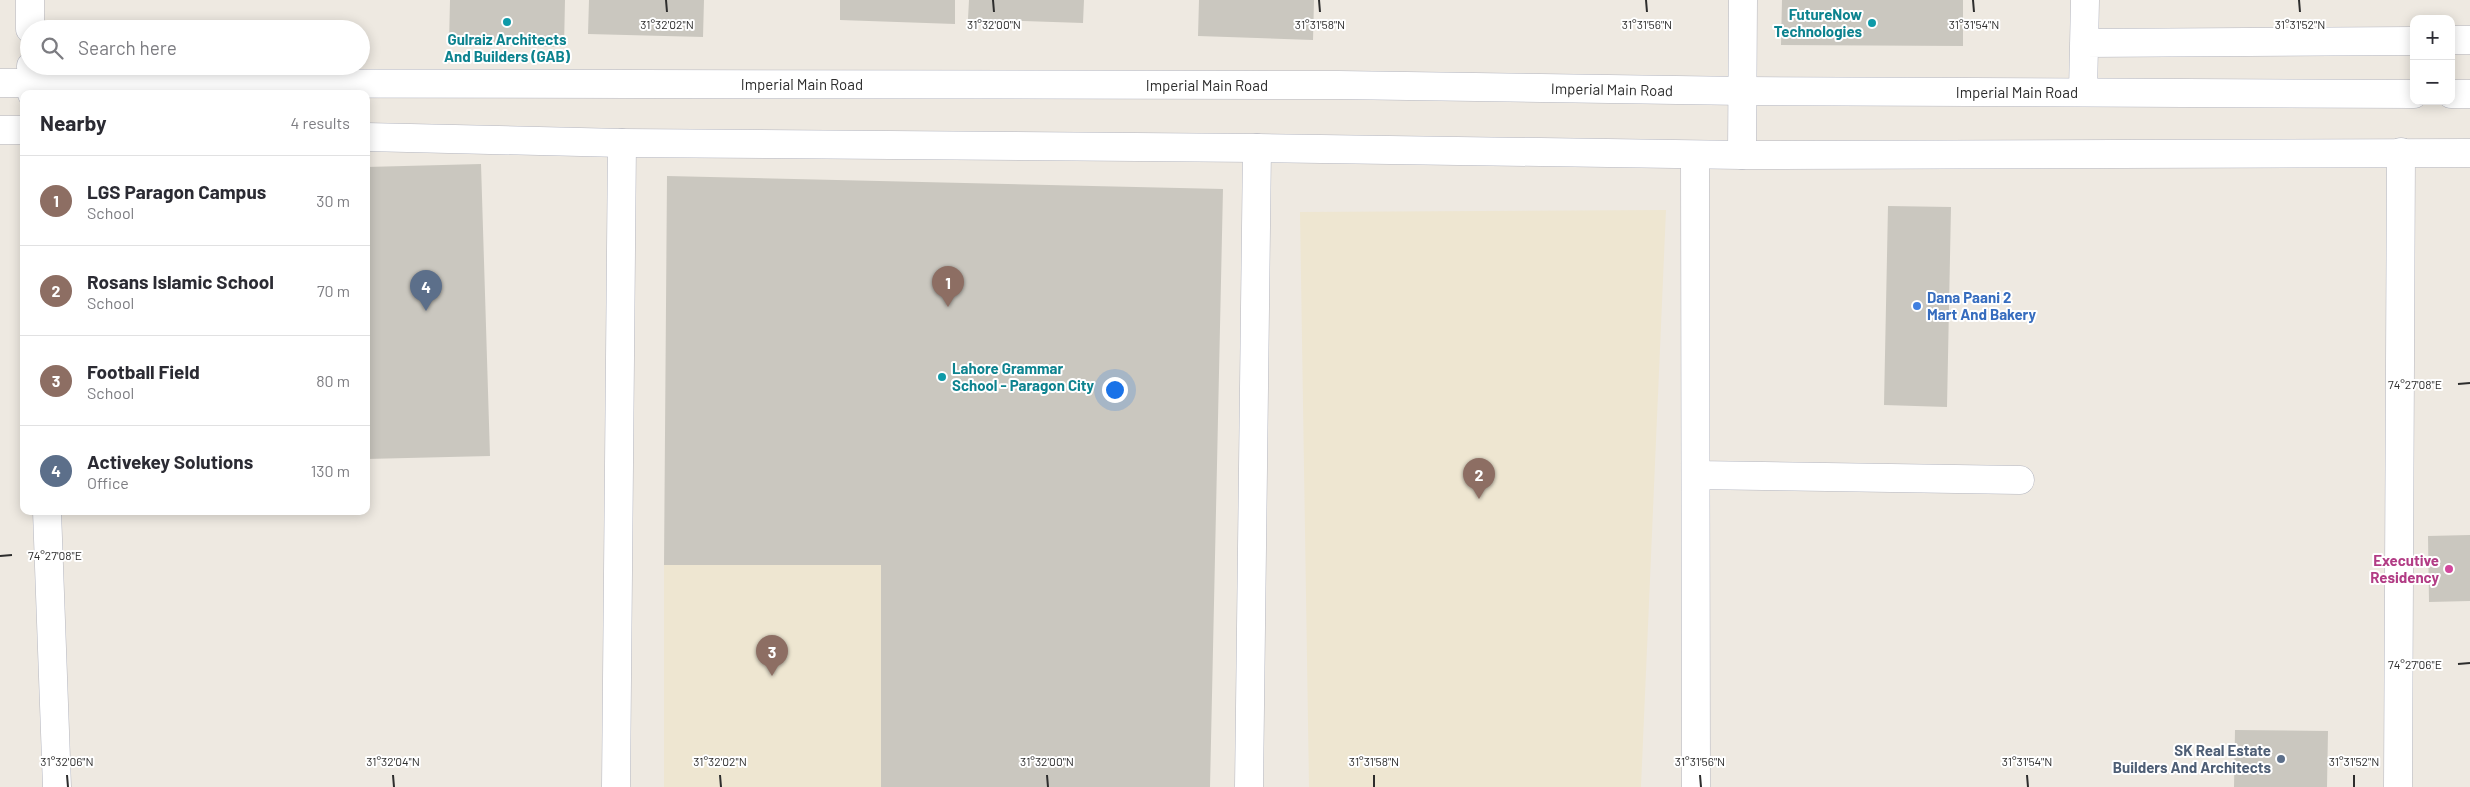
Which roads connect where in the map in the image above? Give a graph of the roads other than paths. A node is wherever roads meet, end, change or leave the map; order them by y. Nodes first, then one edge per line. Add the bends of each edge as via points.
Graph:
1 (30, 0) edge
2 (1743, 0) edge
3 (2085, 0) edge
4 (30, 20) edge
5 (2410, 40) edge
6 (2455, 40) edge
7 (2470, 40) edge
8 (2084, 43) junction
9 (31, 81) edge
10 (0, 83) edge
11 (1744, 91) junction
12 (2083, 92) junction
13 (2410, 94) edge
14 (2455, 94) edge
15 (2470, 94) edge
16 (0, 130) edge
17 (20, 130) edge
18 (370, 137) edge
19 (622, 143) junction
20 (1257, 148) junction
21 (2401, 152) junction
22 (2470, 153) edge
23 (1695, 155) junction
24 (1742, 155) junction
25 (1696, 476) junction
26 (2020, 480) dead end
27 (47, 515) edge
28 (57, 787) edge
29 (616, 787) edge
30 (1248, 787) edge
31 (1696, 787) edge
32 (2398, 787) edge

1 - 4 street
2 - 11 street
3 - 8 street
5 - 8 street
6 - 7 street
8 - 12 street
9 - 10 street, Imperial Main Road
9 - 11 street, Imperial Main Road via 1339,85
11 - 12 street, Imperial Main Road
11 - 24 street
12 - 13 street, Imperial Main Road
14 - 15 street
16 - 17 street
18 - 19 street
19 - 20 street
19 - 29 street
20 - 23 street
20 - 30 street
21 - 22 street
21 - 24 street
21 - 32 street
23 - 24 street
23 - 25 street
25 - 26 street
25 - 31 street
27 - 28 street

